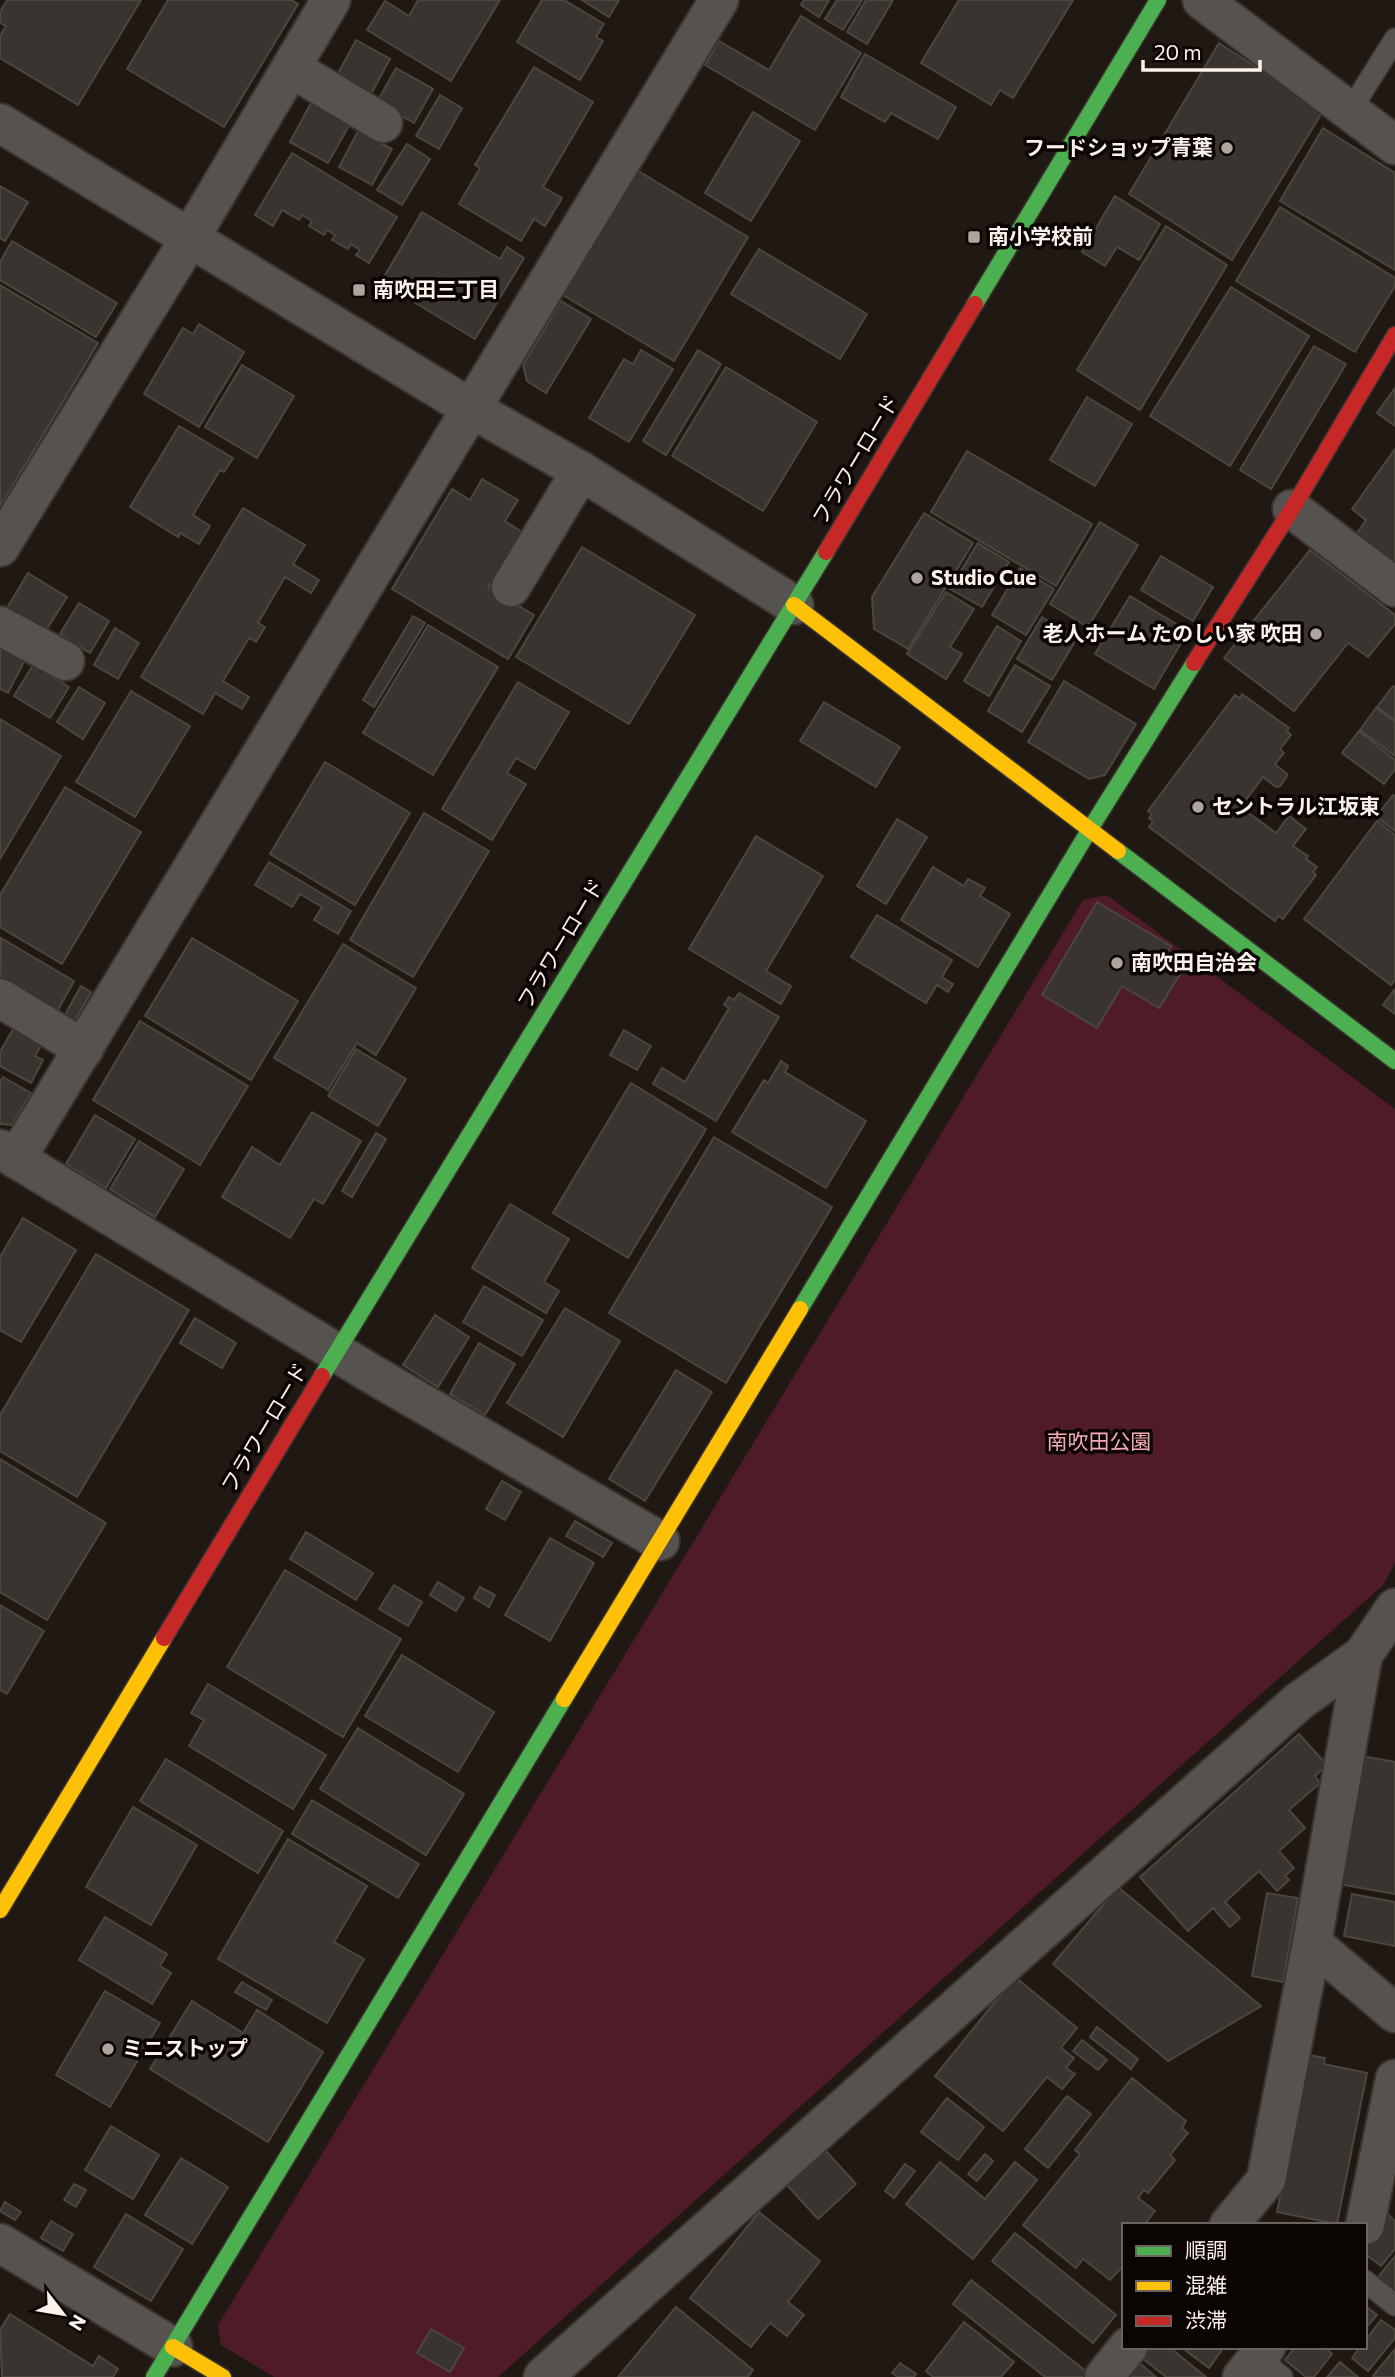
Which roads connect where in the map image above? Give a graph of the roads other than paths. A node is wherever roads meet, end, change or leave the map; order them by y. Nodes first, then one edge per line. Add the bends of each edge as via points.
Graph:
1 (331, 0) edge
2 (719, 0) edge
3 (1158, 0) edge
4 (1202, 0) edge
5 (1395, 39) edge
6 (291, 68) junction
7 (1350, 111) junction
8 (0, 123) edge
9 (383, 123) dead end
10 (1395, 145) edge
11 (190, 238) junction
12 (1395, 335) edge
13 (472, 409) junction
14 (581, 471) junction
15 (1292, 509) junction
16 (0, 547) edge
17 (511, 587) dead end
18 (1395, 587) edge
19 (794, 605) junction
20 (0, 626) edge
21 (65, 661) dead end
22 (1090, 829) junction
23 (0, 998) edge
24 (84, 1049) junction
25 (1395, 1061) edge
26 (8, 1154) edge
27 (336, 1352) junction
28 (660, 1541) junction
29 (1395, 1608) edge
30 (1363, 1655) junction
31 (0, 1910) edge
32 (1312, 1943) junction
33 (1395, 2013) edge
34 (1395, 2079) edge
35 (1231, 2223) edge
36 (1365, 2223) edge
37 (0, 2243) edge
38 (1367, 2283) edge
39 (1395, 2305) edge
40 (1126, 2349) edge
41 (163, 2362) edge
42 (223, 2377) edge
43 (543, 2377) edge
44 (1104, 2377) edge

1 - 6 street
2 - 13 street
3 - 19 street, フラワーロード
4 - 7 street
5 - 7 lane
6 - 9 street
6 - 11 street
7 - 10 street
8 - 11 street
11 - 13 street
11 - 16 street
12 - 15 street
13 - 14 street
13 - 24 street
14 - 17 street
14 - 19 street
15 - 18 street
15 - 22 street
19 - 22 street
19 - 27 street, フラワーロード
20 - 21 street
22 - 25 street
22 - 28 street
23 - 24 street
24 - 26 street
26 - 27 street
27 - 28 street
27 - 31 street, フラワーロード
28 - 41 street
29 - 30 street
30 - 32 street
30 - 43 street via 1298,1702
32 - 33 street
32 - 35 street via 1266,2179
34 - 36 street
37 - 41 street
38 - 39 lane
40 - 44 street
41 - 42 street

